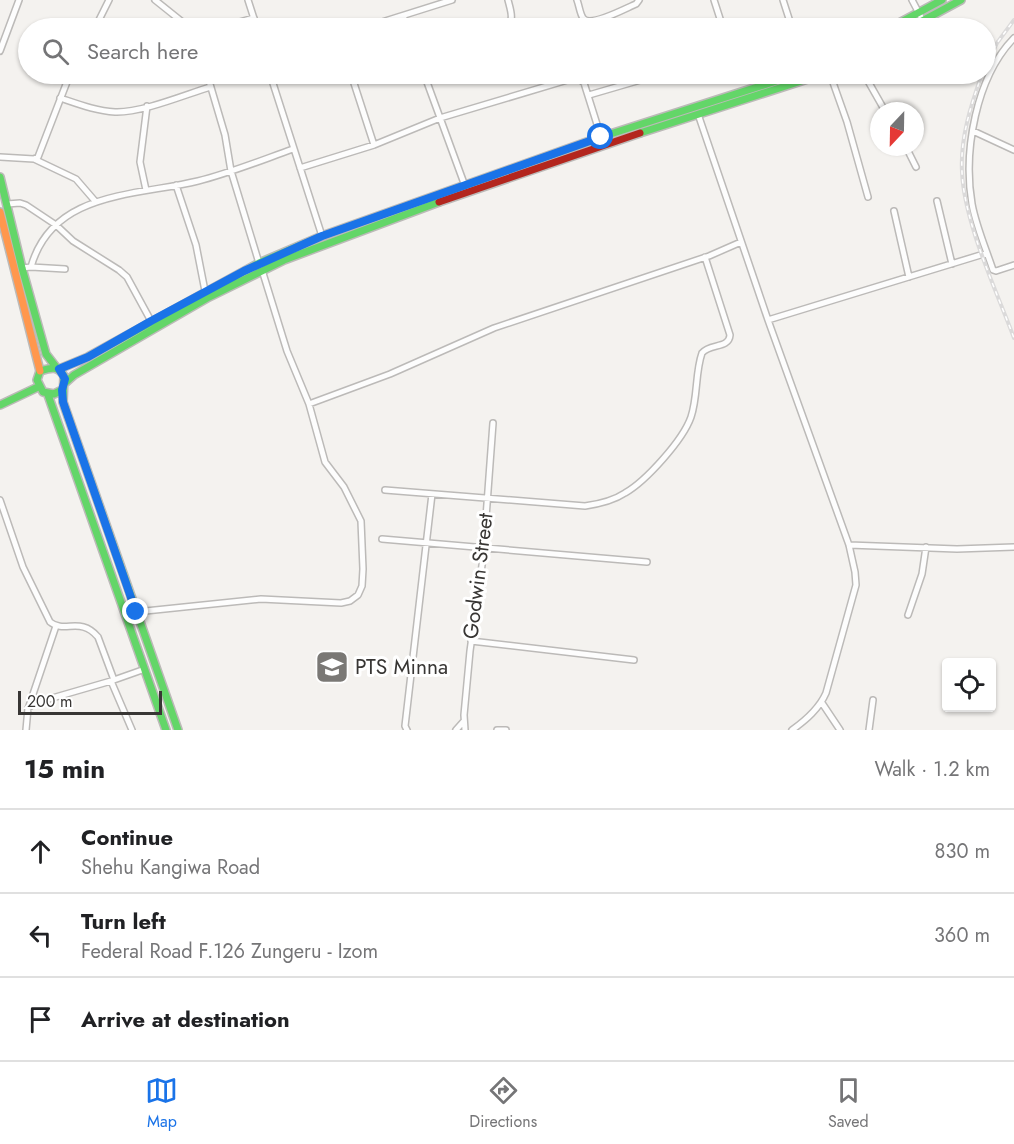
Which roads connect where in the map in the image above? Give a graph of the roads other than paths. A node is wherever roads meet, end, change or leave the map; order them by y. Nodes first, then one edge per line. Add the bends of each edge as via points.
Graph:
1 (19, 0) edge
2 (109, 0) edge
3 (155, 0) edge
4 (248, 0) edge
5 (452, 0) edge
6 (508, 0) edge
7 (577, 0) edge
8 (640, 0) edge
9 (714, 0) edge
10 (783, 0) edge
11 (912, 0) edge
12 (942, 0) edge
13 (961, 0) edge
14 (918, 13) junction
15 (403, 16) joint
16 (100, 18) edge
17 (178, 18) edge
18 (254, 18) edge
19 (396, 18) edge
20 (512, 18) edge
21 (583, 18) edge
22 (603, 18) edge
23 (720, 18) edge
24 (789, 18) edge
25 (909, 18) edge
26 (921, 18) edge
27 (928, 18) edge
28 (1014, 38) edge
29 (0, 51) edge
30 (996, 61) edge
31 (66, 84) edge
32 (209, 84) edge
33 (273, 84) edge
34 (354, 84) edge
35 (428, 84) edge
36 (554, 84) edge
37 (584, 84) edge
38 (627, 84) edge
39 (767, 84) edge
40 (792, 84) edge
41 (834, 84) edge
42 (870, 84) edge
43 (985, 84) edge
44 (210, 87) junction
45 (589, 95) junction
46 (60, 98) junction
47 (880, 102) edge
48 (147, 106) junction
49 (698, 114) junction
50 (440, 118) junction
51 (973, 131) junction
52 (601, 137) junction
53 (374, 145) junction
54 (293, 149) junction
55 (1014, 150) edge
56 (910, 156) edge
57 (0, 157) edge
58 (34, 159) junction
59 (916, 167) dead end
60 (300, 168) junction
61 (231, 171) junction
62 (0, 177) edge
63 (176, 185) junction
64 (465, 186) junction
65 (146, 190) junction
66 (868, 197) dead end
67 (96, 201) junction
68 (937, 201) dead end
69 (7, 204) junction
70 (894, 211) dead end
71 (0, 212) edge
72 (56, 225) junction
73 (322, 236) junction
74 (741, 242) junction
75 (987, 253) junction
76 (705, 257) junction
77 (952, 264) junction
78 (1014, 265) edge
79 (261, 266) junction
80 (31, 267) junction
81 (22, 268) junction
82 (65, 269) dead end
83 (909, 277) junction
84 (205, 291) junction
85 (768, 320) junction
86 (151, 321) junction
87 (57, 368) junction
88 (40, 371) junction
89 (64, 386) junction
90 (38, 387) junction
91 (48, 395) junction
92 (309, 404) junction
93 (0, 405) edge
94 (494, 423) dead end
95 (385, 490) dead end
96 (432, 494) junction
97 (487, 499) junction
98 (0, 500) edge
99 (109, 535) junction
100 (99, 539) junction
101 (382, 539) dead end
102 (428, 543) junction
103 (849, 545) junction
104 (483, 547) junction
105 (926, 547) junction
106 (1014, 547) edge
107 (646, 562) dead end
108 (136, 612) junction
109 (908, 615) dead end
110 (57, 626) junction
111 (471, 641) junction
112 (634, 660) dead end
113 (145, 669) junction
114 (113, 681) junction
115 (873, 700) dead end
116 (822, 703) junction
117 (28, 708) junction
118 (464, 721) junction
119 (26, 730) edge
120 (132, 730) edge
121 (166, 730) edge
122 (178, 730) edge
123 (407, 730) edge
124 (456, 730) edge
125 (465, 730) edge
126 (497, 730) edge
127 (506, 730) edge
128 (792, 730) edge
129 (840, 730) edge
130 (869, 730) edge

1 - 29 street
2 - 16 street
3 - 17 street
4 - 18 street
5 - 15 street
6 - 20 street
7 - 21 street
8 - 22 street
9 - 23 street
10 - 24 street
11 - 14 street
12 - 14 main road
13 - 27 main road
14 - 25 main road
14 - 26 street
15 - 19 street
28 - 30 street
31 - 46 street
32 - 44 street
33 - 54 street
34 - 53 street
35 - 50 street
36 - 50 street
37 - 45 street
38 - 45 street
39 - 52 main road
40 - 49 main road
41 - 66 street
42 - 47 street
43 - 51 street
44 - 48 street
44 - 61 street
45 - 52 street
46 - 48 street via 114,112
46 - 58 street via 41,154
48 - 65 street via 140,162
49 - 74 street
49 - 79 main road via 466,191
50 - 53 street
50 - 64 street
51 - 55 street
51 - 75 street via 969,167 972,204
52 - 64 main road
53 - 60 street
54 - 60 street
54 - 61 street
56 - 59 street
57 - 58 street
58 - 67 street via 71,175
60 - 73 street
61 - 63 street
61 - 79 street
62 - 69 main road
63 - 65 street
63 - 84 street via 196,245
64 - 73 main road
65 - 67 street
67 - 72 street
68 - 77 street
69 - 72 street via 26,205
69 - 81 main road
70 - 83 street
71 - 88 main road
72 - 80 street via 36,248
72 - 86 street via 127,277
73 - 79 main road
74 - 76 street
74 - 85 street
75 - 77 street
75 - 78 street via 995,271
76 - 92 street via 494,328 390,374
76 - 97 street via 729,340 702,353 691,418 659,463 626,493 598,504
77 - 83 street
79 - 84 main road
79 - 89 main road via 74,375
79 - 92 street via 287,351
80 - 81 street
80 - 82 street
81 - 87 main road via 46,354
83 - 85 street
84 - 86 main road
85 - 103 street
86 - 87 main road via 88,357
87 - 88 main road
87 - 89 main road via 64,375
88 - 90 main road
89 - 91 main road via 58,393
89 - 99 main road via 63,402
90 - 91 main road
90 - 93 main road
91 - 100 main road
92 - 108 street via 325,462 344,487 361,521 363,569 358,595 341,603 261,599
94 - 97 street, Godwin Street
95 - 96 street
96 - 97 street
96 - 102 street
97 - 104 street, Godwin Street
98 - 110 street via 23,567 50,622
99 - 100 main road
99 - 108 main road
100 - 113 main road
101 - 102 street
102 - 104 street
102 - 123 street
103 - 105 street
103 - 116 street via 856,585
104 - 107 street
104 - 111 street, Godwin Street
105 - 106 street
105 - 109 street via 922,574
108 - 122 main road
110 - 114 street via 76,625 94,633
110 - 117 street
111 - 112 street
111 - 118 street, Godwin Street
113 - 114 street
113 - 121 main road
114 - 117 street via 39,700
114 - 120 street
115 - 130 street
116 - 128 street
116 - 129 street
117 - 119 street
118 - 124 street
118 - 125 street, Godwin Street
126 - 127 street

